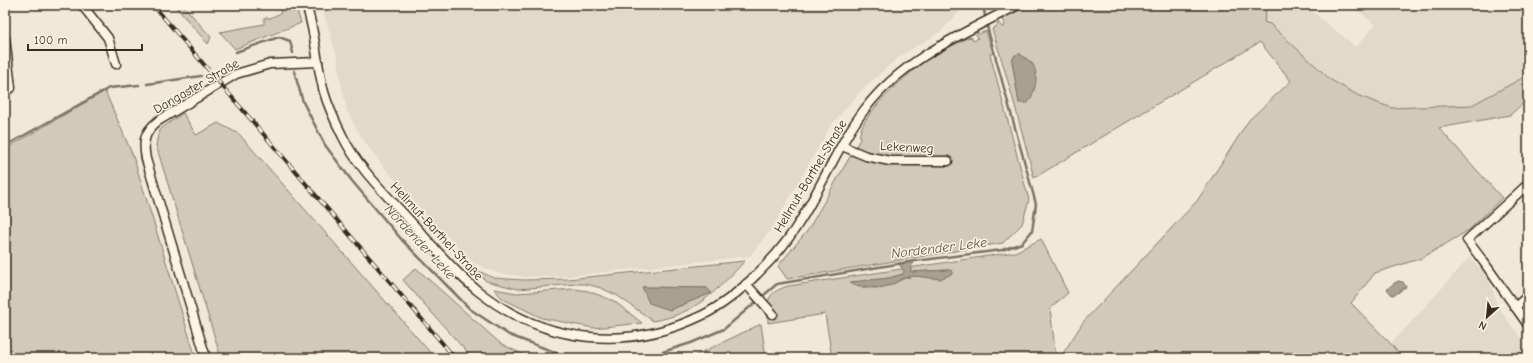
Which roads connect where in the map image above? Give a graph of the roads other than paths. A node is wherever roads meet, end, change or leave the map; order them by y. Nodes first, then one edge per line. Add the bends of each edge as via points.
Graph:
1 (82, 5) edge
2 (306, 5) edge
3 (1018, 5) edge
4 (5, 38) edge
5 (318, 62) junction
6 (116, 64) dead end
7 (11, 88) dead end
8 (842, 146) junction
9 (948, 161) dead end
10 (1528, 184) edge
11 (746, 284) junction
12 (1528, 296) edge
13 (1515, 307) junction
14 (773, 314) dead end
15 (1528, 325) edge
16 (206, 358) edge

1 - 6 street via 108,38
2 - 5 street
3 - 8 street, Hellmut-Barthel-Straße via 930,53 895,78 864,110
4 - 7 street
5 - 11 street, Hellmut-Barthel-Straße via 324,93 339,129 366,172 446,260 477,290 517,316 562,333 585,337 634,337 666,330 704,314
5 - 16 street, Dangaster Straße via 270,64 236,74 158,121 145,135 146,159
8 - 9 street, Lekenweg via 866,156 890,161
8 - 11 street, Hellmut-Barthel-Straße via 791,234
10 - 13 street via 1467,240
11 - 14 street
12 - 13 street
13 - 15 street

